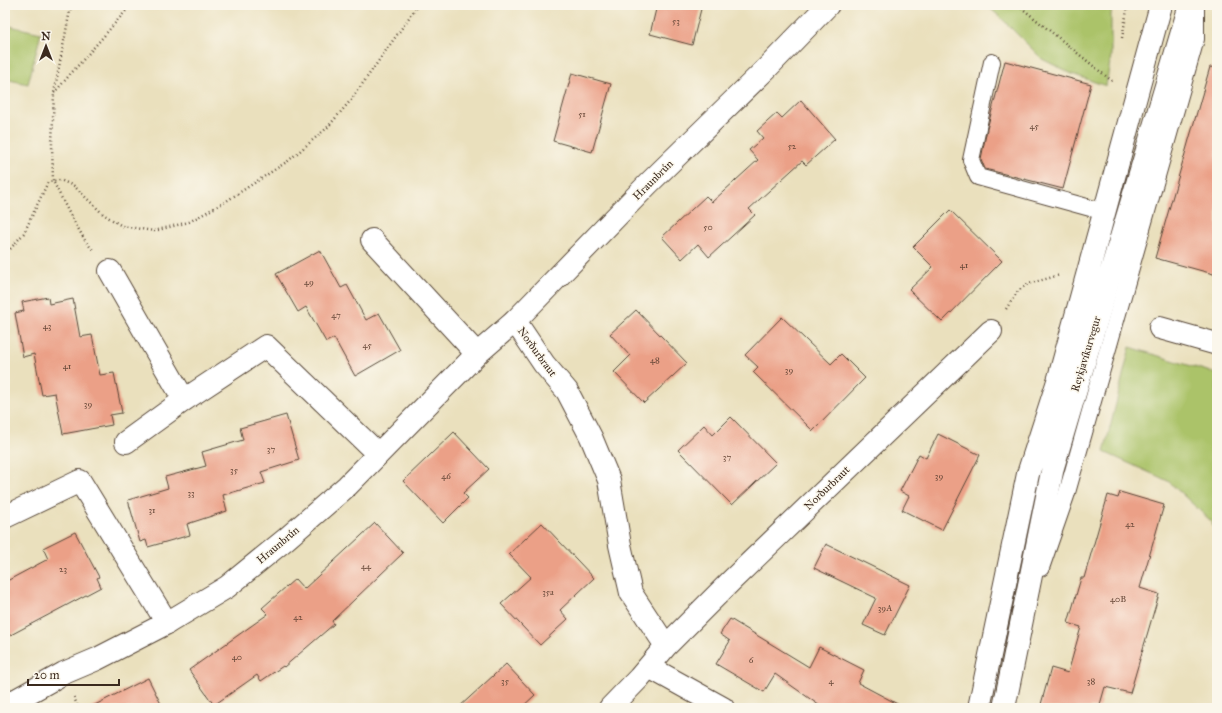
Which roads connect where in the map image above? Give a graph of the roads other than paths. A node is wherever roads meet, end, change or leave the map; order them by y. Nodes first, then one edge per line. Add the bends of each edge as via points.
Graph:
1 (828, 5) edge
2 (1161, 5) edge
3 (1190, 5) edge
4 (1196, 5) edge
5 (992, 62) dead end
6 (1105, 212) junction
7 (372, 240) dead end
8 (110, 271) road end
9 (514, 321) junction
10 (1160, 328) dead end
11 (991, 331) road end
12 (1217, 344) edge
13 (477, 354) junction
14 (184, 400) junction
15 (126, 442) dead end
16 (378, 454) junction
17 (5, 517) edge
18 (167, 623) junction
19 (1020, 629) junction
20 (666, 646) junction
21 (649, 667) junction
22 (5, 706) edge
23 (610, 708) edge
24 (722, 708) edge
25 (979, 708) edge
26 (1004, 708) edge

1 - 9 street, Hraunbrún
2 - 6 street, Reykjavíkurvegur
3 - 19 street, Reykjavíkurvegur via 1053,467
4 - 19 lane via 1196,39 1066,496
5 - 6 lane via 970,160 978,177
6 - 25 street, Reykjavíkurvegur via 1059,378 1028,474
7 - 13 street
8 - 14 street
9 - 13 street, Hraunbrún
9 - 20 street, Norðurbraut via 544,364 567,391 591,437 609,480 631,593
10 - 12 street
11 - 20 street, Norðurbraut
13 - 16 street, Hraunbrún
14 - 15 street
14 - 16 street via 266,346
16 - 18 street, Hraunbrún via 347,486 239,578
17 - 18 street via 80,481
18 - 22 street, Hraunbrún via 64,673
19 - 26 street, Reykjavíkurvegur
20 - 21 street, Norðurbraut
21 - 23 street, Norðurbraut
21 - 24 street

